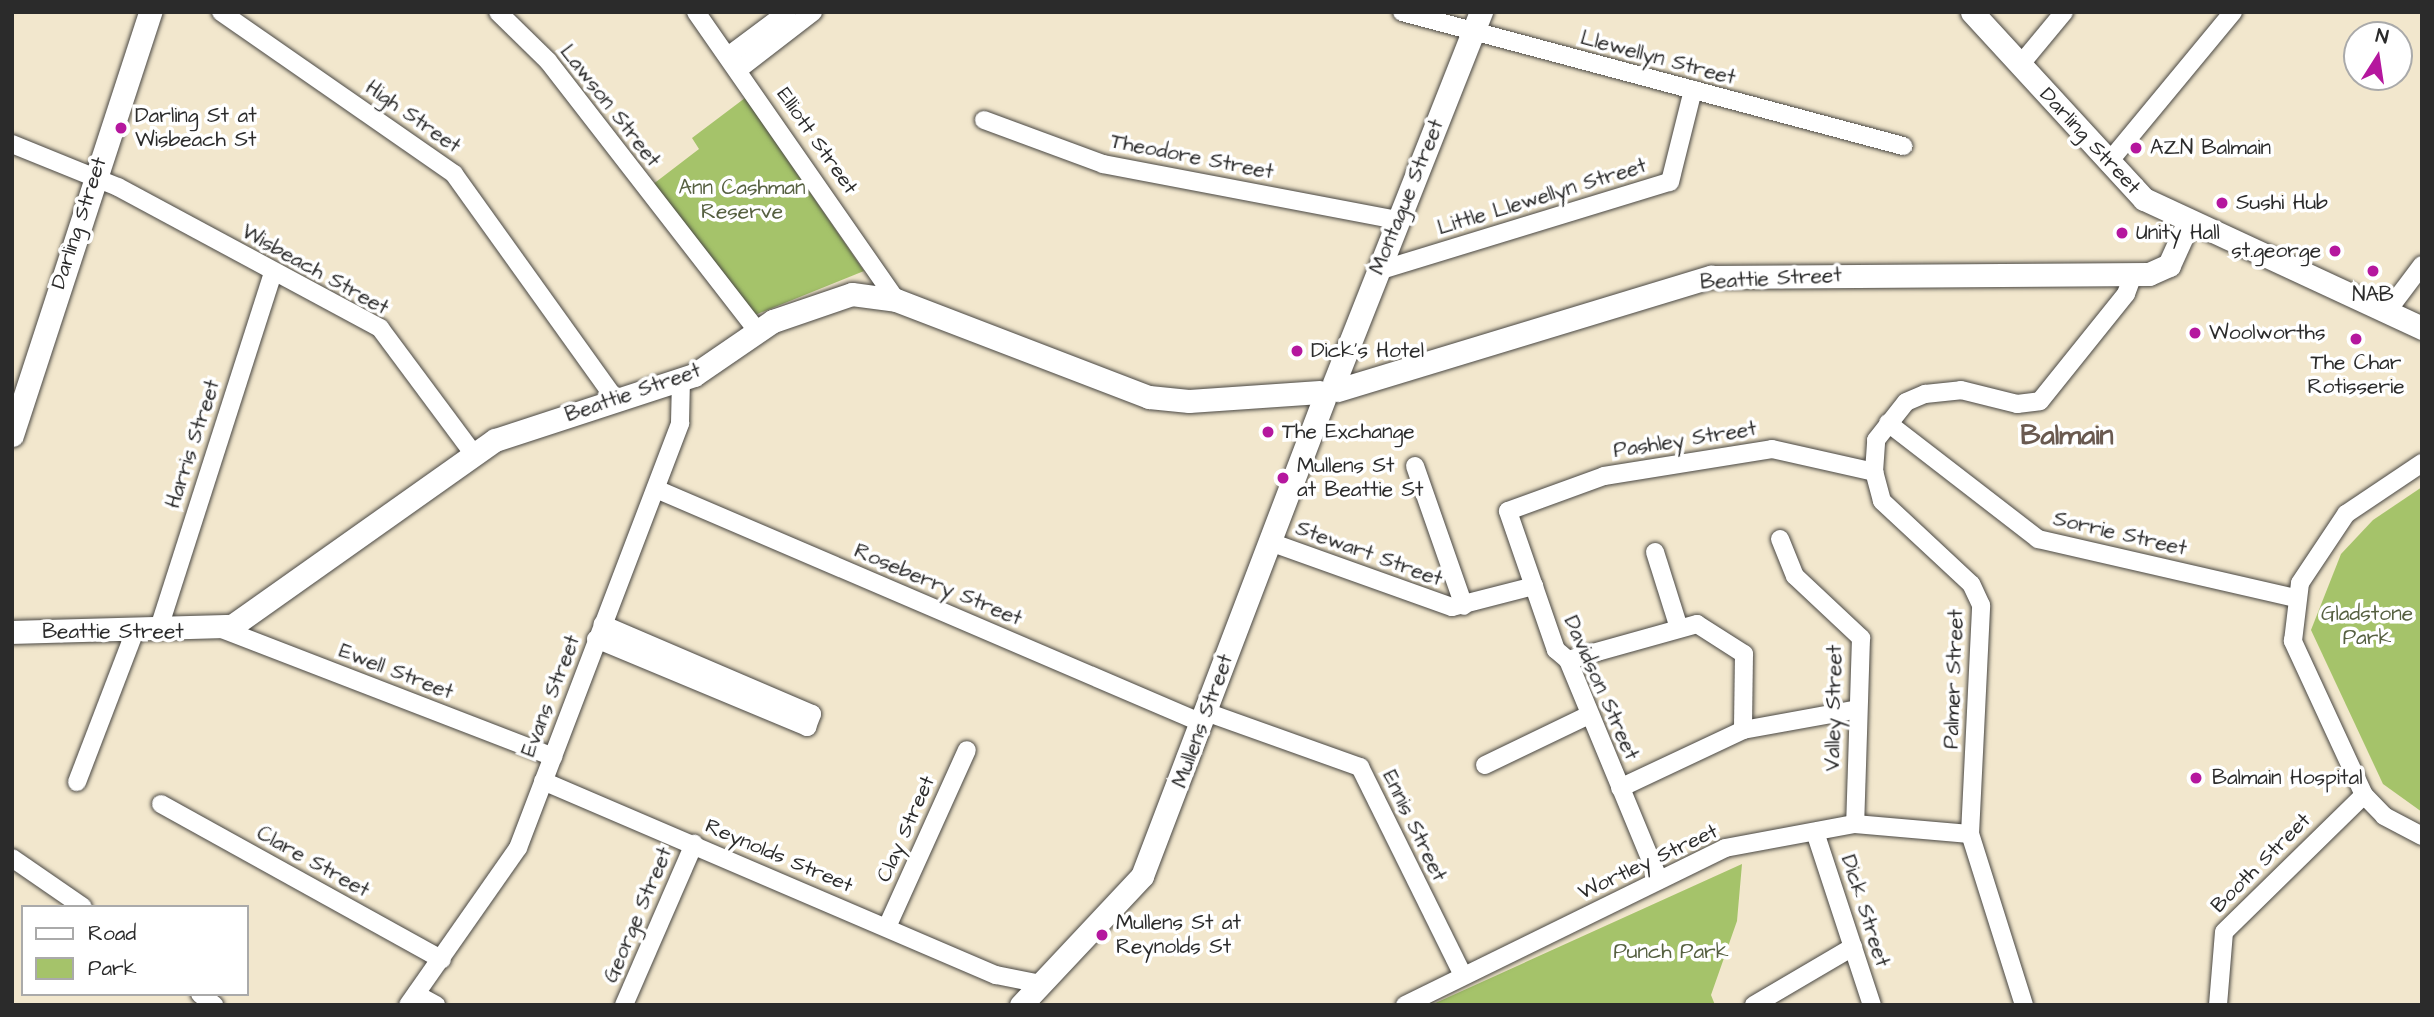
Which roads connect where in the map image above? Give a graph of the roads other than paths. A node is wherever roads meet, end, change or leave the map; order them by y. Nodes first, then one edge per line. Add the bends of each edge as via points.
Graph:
1 (150, 12) edge
2 (221, 12) edge
3 (498, 12) edge
4 (696, 12) edge
5 (787, 12) edge
6 (813, 12) edge
7 (1402, 12) edge
8 (1972, 12) edge
9 (2064, 12) edge
10 (2233, 12) edge
11 (1478, 21) edge
12 (733, 63) junction
13 (2020, 65) junction
14 (1693, 90) junction
15 (984, 120) dead end
16 (12, 144) edge
17 (1903, 146) dead end
18 (2108, 163) junction
19 (92, 178) junction
20 (1397, 220) junction
21 (2189, 221) junction
22 (2422, 265) edge
23 (1378, 271) junction
24 (273, 272) junction
25 (2133, 275) junction
26 (896, 300) junction
27 (2386, 313) junction
28 (2422, 328) edge
29 (758, 332) junction
30 (681, 380) junction
31 (1329, 391) junction
32 (616, 400) junction
33 (1888, 423) junction
34 (12, 435) edge
35 (473, 453) junction
36 (2422, 463) edge
37 (1415, 466) dead end
38 (1874, 471) junction
39 (656, 489) junction
40 (1508, 511) joint
41 (1780, 539) dead end
42 (1270, 542) junction
43 (1655, 552) dead end
44 (1534, 586) junction
45 (2296, 598) junction
46 (1464, 606) junction
47 (1679, 628) junction
48 (222, 629) junction
49 (146, 631) junction
50 (12, 632) edge
51 (599, 632) junction
52 (1568, 660) junction
53 (710, 679) junction
54 (1858, 709) junction
55 (1589, 715) junction
56 (1204, 718) junction
57 (1743, 730) junction
58 (967, 750) dead end
59 (553, 757) junction
60 (1485, 765) dead end
61 (543, 781) junction
62 (77, 782) dead end
63 (1620, 788) junction
64 (2364, 795) junction
65 (161, 804) dead end
66 (1855, 824) junction
67 (1815, 832) junction
68 (1970, 834) junction
69 (2422, 836) edge
70 (694, 844) junction
71 (12, 858) edge
72 (1658, 880) junction
73 (80, 905) edge
74 (887, 927) junction
75 (1853, 947) junction
76 (442, 960) junction
77 (996, 975) junction
78 (1463, 975) junction
79 (1041, 984) junction
80 (412, 999) edge
81 (1022, 1004) edge
82 (436, 1005) edge
83 (624, 1005) edge
84 (1405, 1005) edge
85 (1754, 1005) edge
86 (1872, 1005) edge
87 (2024, 1005) edge
88 (2218, 1005) edge

1 - 19 street, Darling Street
2 - 32 street, High Street via 454,174
3 - 29 street, Lawson Street via 548,61
4 - 12 street, Elliott Street
5 - 12 street
6 - 12 street
7 - 11 street, Llewellyn Street
8 - 13 street, Darling Street
9 - 13 street
10 - 18 street
11 - 14 street, Llewellyn Street
11 - 20 street, Montague Street
12 - 26 street, Elliott Street
13 - 18 street, Darling Street
14 - 17 street, Llewellyn Street
14 - 23 street, Little Llewellyn Street via 1670,182
15 - 20 street, Theodore Street via 1103,164
16 - 19 street, Wisbeach Street
18 - 21 street, Darling Street via 2144,199
19 - 24 street, Wisbeach Street
19 - 34 street, Darling Street
20 - 23 street, Montague Street
21 - 25 street, Beattie Street via 2169,265
21 - 27 street, Darling Street
22 - 27 street
23 - 31 street, Montague Street
24 - 35 street, Wisbeach Street via 380,328
24 - 49 street, Harris Street
25 - 31 street, Beattie Street via 1711,277
25 - 33 street, Palmer Street via 2126,294 2040,401 2017,404 1961,390 1925,394
26 - 29 street, Beattie Street via 852,294 786,315
26 - 31 street, Beattie Street via 1149,397 1189,401
27 - 28 street, Darling Street
29 - 30 street, Beattie Street
30 - 32 street, Beattie Street
30 - 39 street, Evans Street via 684,407
31 - 42 street, Mullens Street
32 - 35 street, Beattie Street via 506,436
33 - 38 street, Palmer Street via 1876,440
33 - 45 street, Sorrie Street via 2045,541
35 - 48 street, Beattie Street
36 - 45 street via 2346,514 2313,557
37 - 46 street
38 - 40 street, Pashley Street via 1772,449 1604,476
38 - 68 street, Palmer Street via 1889,510 1971,584 1981,605
39 - 51 street, Evans Street
39 - 56 street, Roseberry Street
40 - 44 street, Davidson Street
41 - 54 street, Valley Street via 1795,576 1861,638
42 - 46 street, Stewart Street
42 - 56 street, Mullens Street
43 - 47 street
44 - 46 street, Stewart Street
44 - 52 street, Davidson Street via 1556,650
45 - 64 street via 2293,641
47 - 52 street
47 - 57 street via 1697,624 1744,654
48 - 49 street, Beattie Street
48 - 59 street, Ewell Street
49 - 50 street, Beattie Street
49 - 62 street, Harris Street
51 - 53 street
51 - 59 street, Evans Street
52 - 55 street, Davidson Street
53 - 53 street via 812,714 807,727
54 - 57 street
54 - 66 street, Valley Street
55 - 60 street
55 - 63 street, Davidson Street
56 - 78 street, Ennis Street via 1360,767
56 - 79 street, Mullens Street via 1142,876
57 - 63 street
58 - 74 street, Clay Street
59 - 61 street, Evans Street
61 - 70 street, Reynolds Street
61 - 76 street, Evans Street via 509,866
63 - 72 street, Davidson Street
64 - 69 street via 2384,816
64 - 88 street, Booth Street via 2224,932
65 - 76 street, Clare Street
66 - 67 street, Wortley Street
66 - 68 street, Wortley Street
67 - 72 street, Wortley Street via 1725,848
67 - 75 street, Dick Street
68 - 87 street, Palmer Street
70 - 74 street, Reynolds Street
70 - 83 street, George Street
71 - 73 street
72 - 78 street, Wortley Street
74 - 77 street, Reynolds Street
75 - 85 street
75 - 86 street, Dick Street
76 - 80 street, Evans Street
77 - 79 street, Reynolds Street
77 - 81 street, Reynolds Street
78 - 84 street, Wortley Street
79 - 81 street, Mullens Street
80 - 82 street

